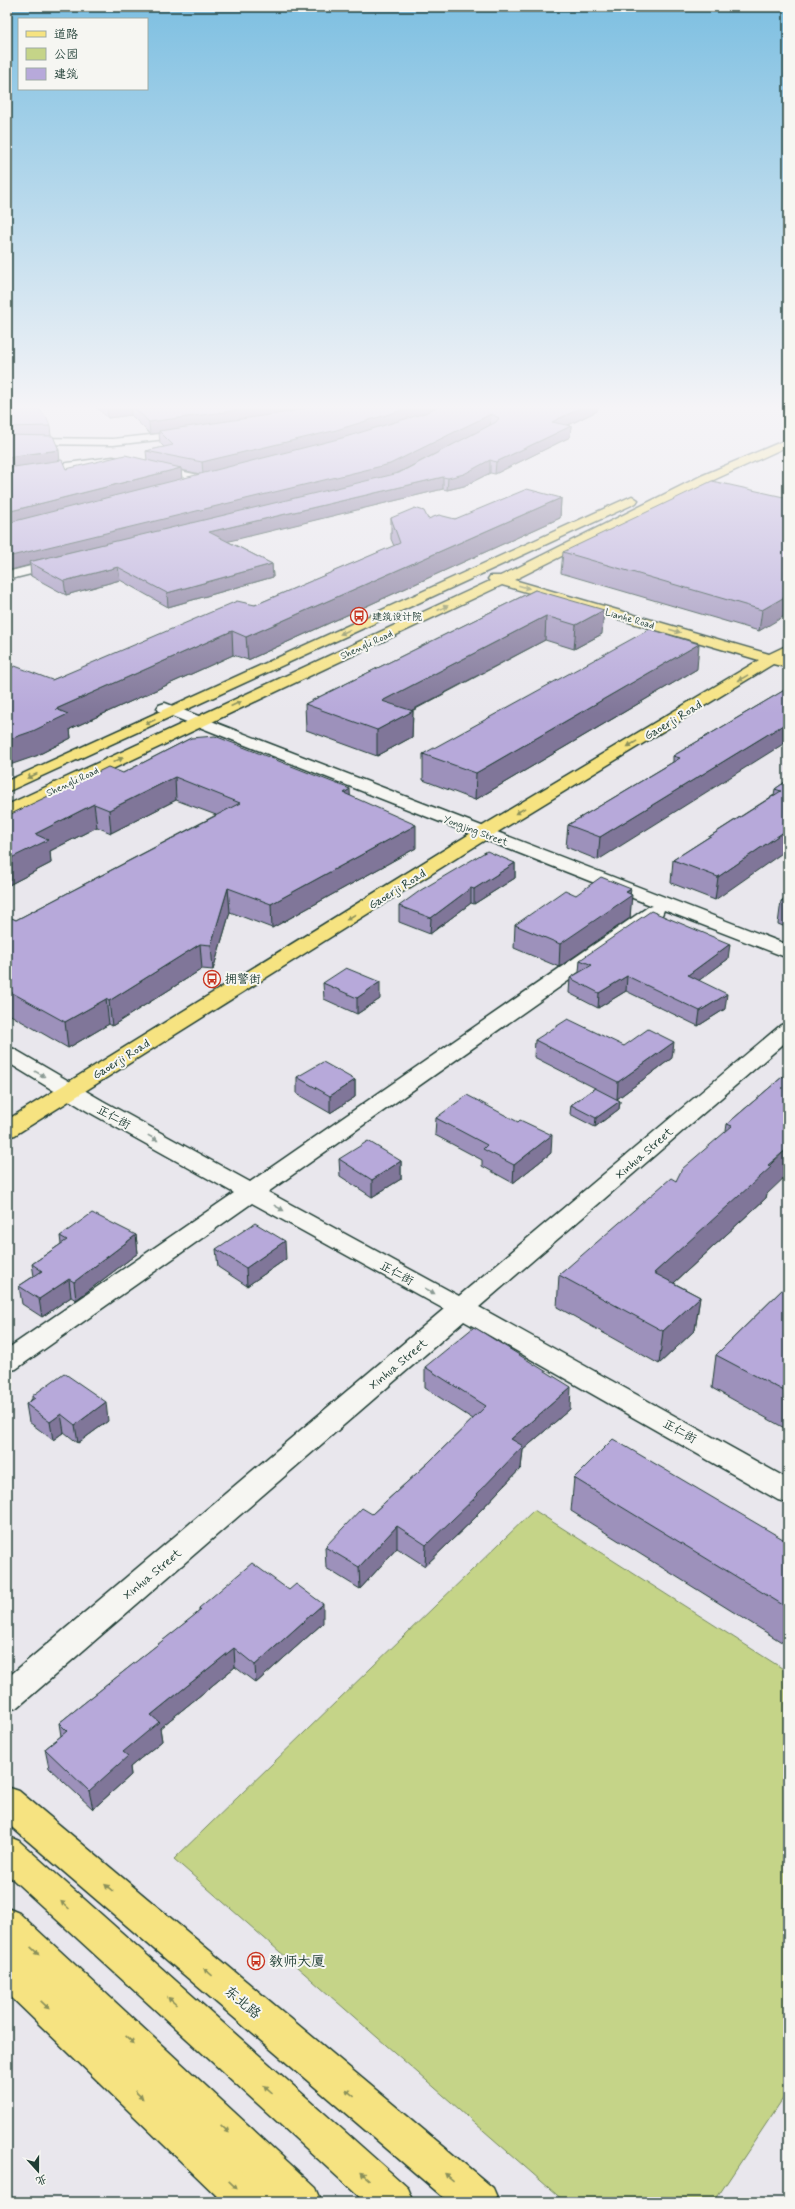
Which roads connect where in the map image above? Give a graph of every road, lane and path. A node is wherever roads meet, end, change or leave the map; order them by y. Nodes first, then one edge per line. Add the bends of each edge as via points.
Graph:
1 (617, 507) edge
2 (650, 507) edge
3 (69, 561) edge
4 (490, 564) junction
5 (473, 572) junction
6 (518, 573) junction
7 (7, 576) edge
8 (501, 580) junction
9 (785, 654) edge
10 (169, 709) junction
11 (200, 721) junction
12 (7, 787) edge
13 (7, 812) edge
14 (485, 833) junction
15 (654, 911) edge
16 (788, 952) edge
17 (788, 1029) edge
18 (7, 1053) edge
19 (71, 1091) junction
20 (7, 1130) edge
21 (250, 1192) junction
22 (463, 1309) junction
23 (7, 1362) edge
24 (788, 1492) edge
25 (7, 1697) edge
26 (7, 1802) edge
27 (7, 1852) edge
28 (7, 1925) edge
29 (7, 1968) edge
30 (251, 2202) edge
31 (302, 2202) edge
32 (394, 2202) edge
33 (479, 2202) edge

1 - 4 main road, Shengli Road
2 - 6 main road, Shengli Road
3 - 7 street
4 - 5 main road, Shengli Road
4 - 6 main road, Lianhe Road
5 - 8 main road, Lianhe Road
5 -> 10 main road, Shengli Road
6 - 8 main road, Shengli Road
6 - 9 main road, Lianhe Road
8 -> 9 main road, Lianhe Road
11 -> 8 main road, Shengli Road
9 -> 14 main road, Gaoerji Road
10 - 11 street, Yongjing Street
10 -> 12 main road, Shengli Road
13 -> 11 main road, Shengli Road
11 - 14 street, Yongjing Street
14 - 16 street, Yongjing Street
14 -> 19 main road, Gaoerji Road
15 - 21 street
17 - 22 street, Xinhua Street
18 -> 19 street, 正仁街
19 - 20 main road, Gaoerji Road
19 -> 21 street, 正仁街
21 -> 22 street, 正仁街
21 - 23 street
22 - 24 street, 正仁街
22 - 25 street, Xinhua Street
33 -> 26 main road, 东北路
32 -> 27 main road
28 -> 31 main road
29 -> 30 main road

